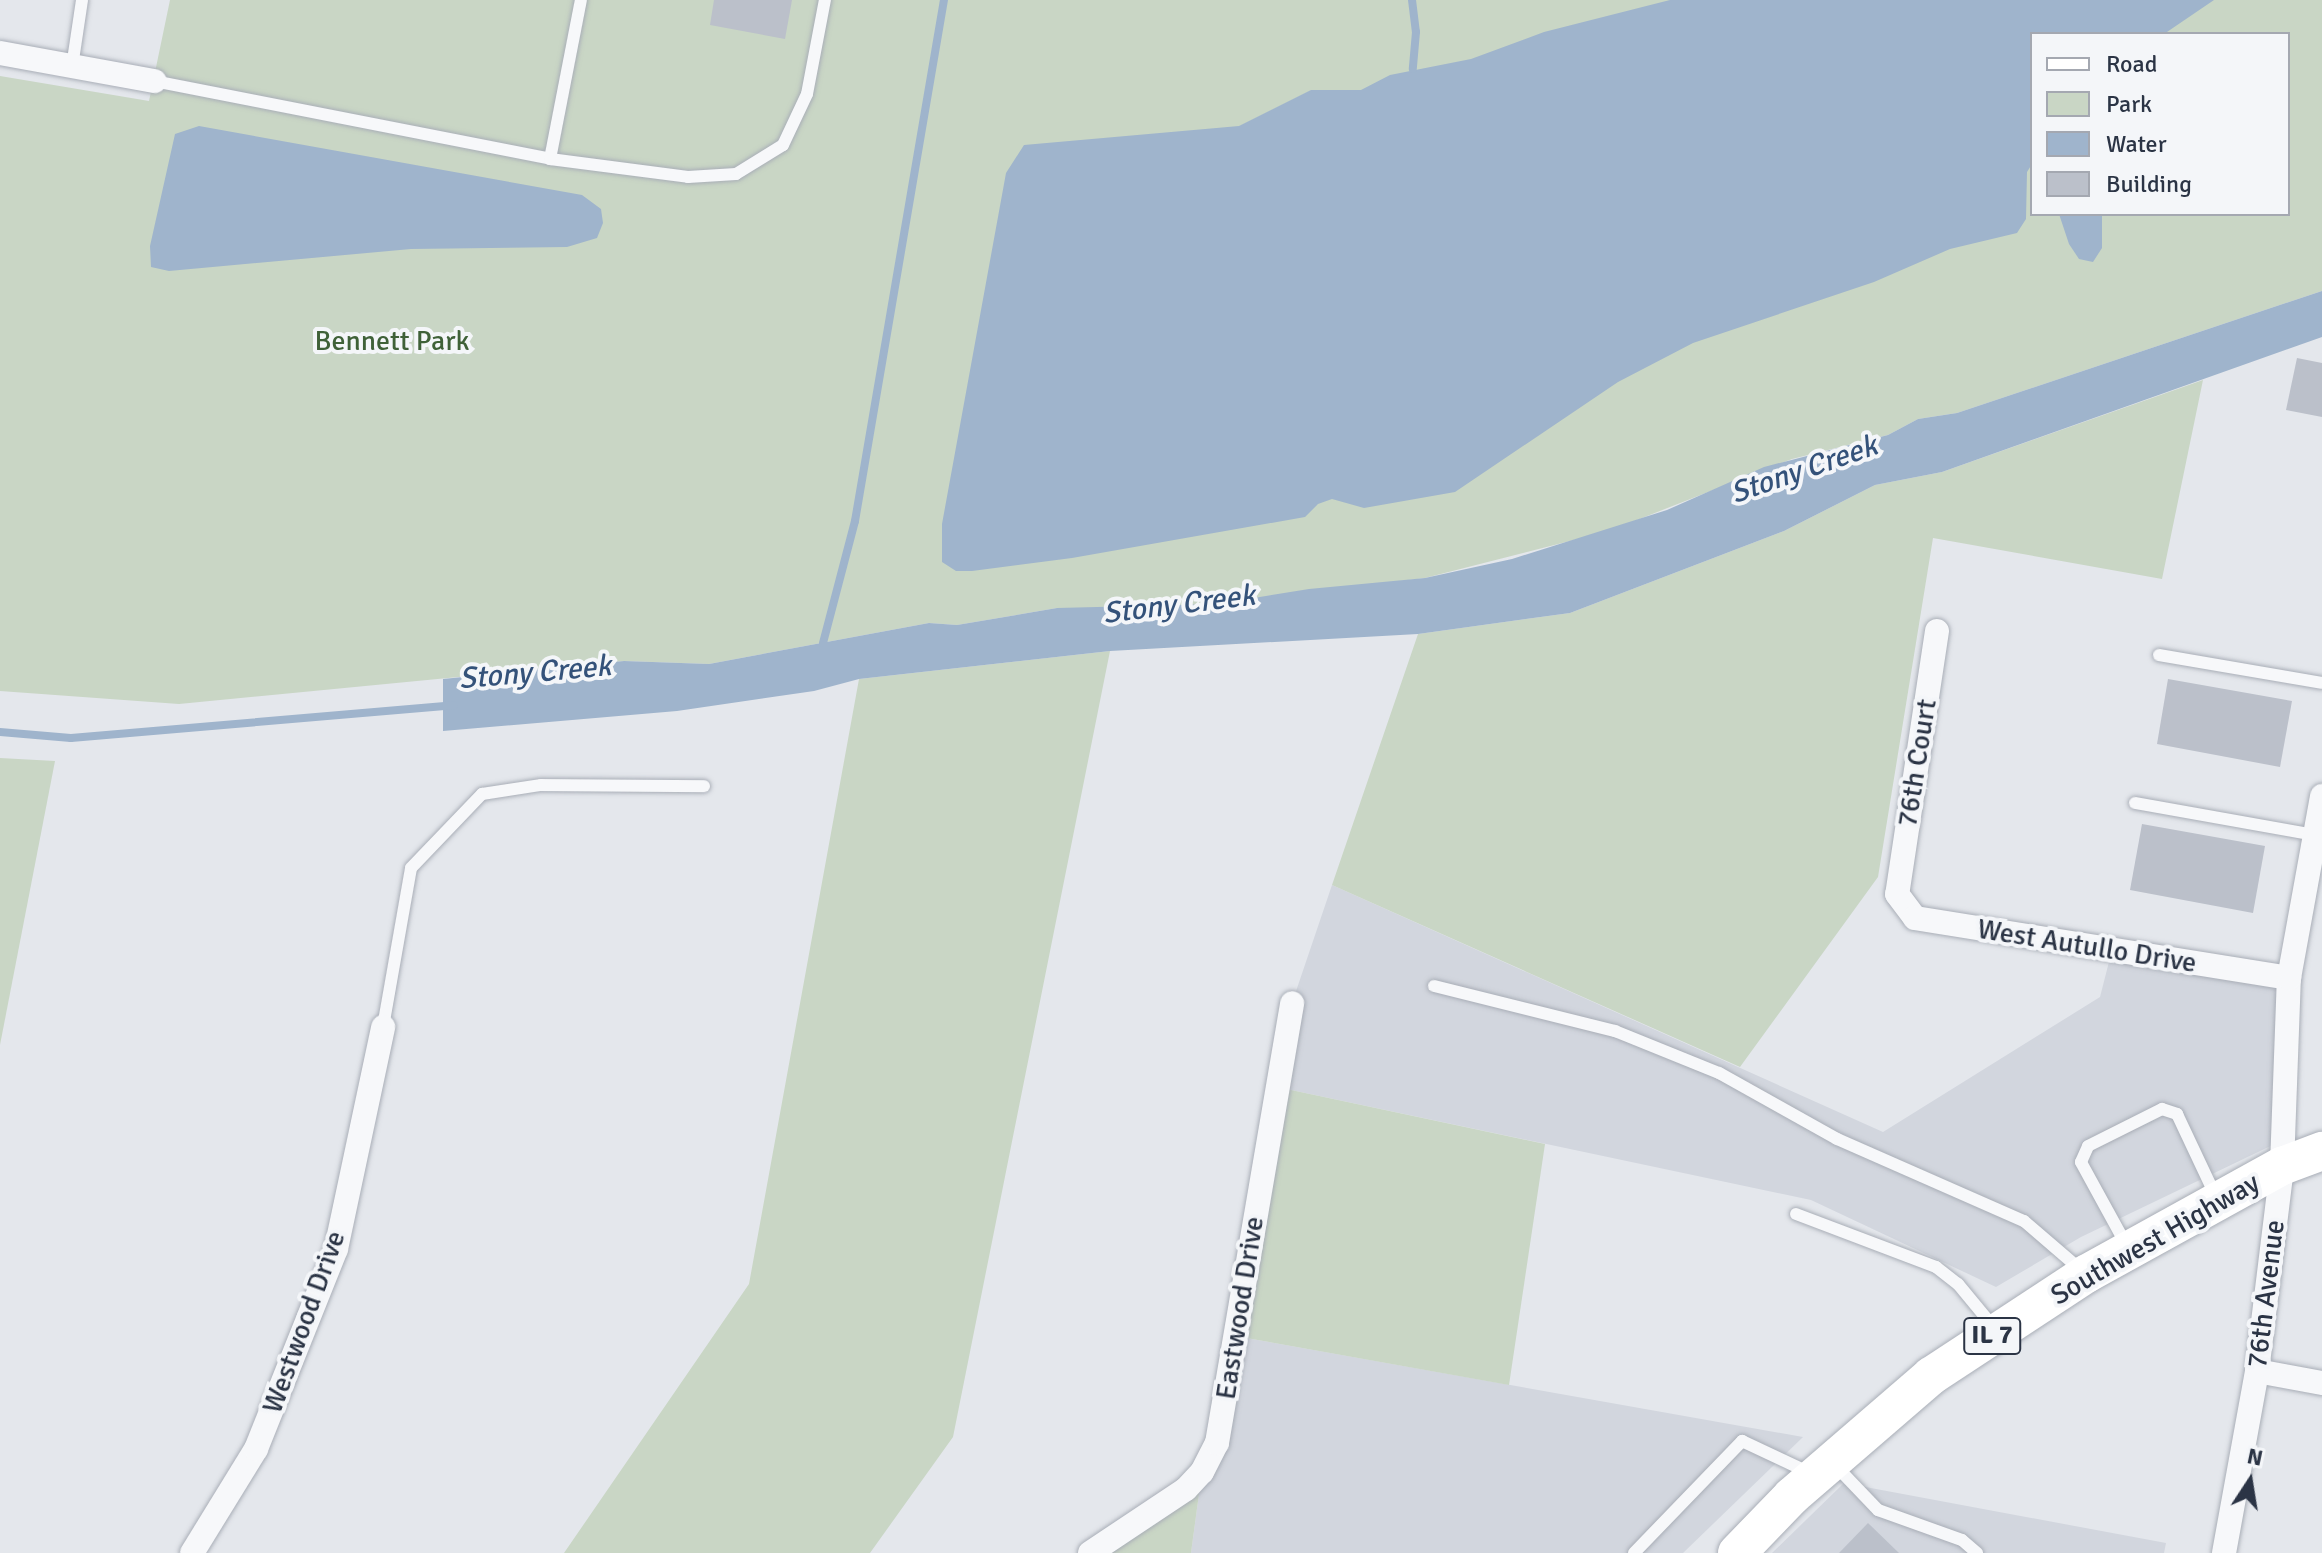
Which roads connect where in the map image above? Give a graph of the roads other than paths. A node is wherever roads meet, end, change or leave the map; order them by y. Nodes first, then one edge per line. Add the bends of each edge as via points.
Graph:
1 (82, 0) edge
2 (581, 0) edge
3 (825, 0) edge
4 (0, 53) edge
5 (72, 67) junction
6 (154, 81) joint
7 (550, 159) junction
8 (1937, 631) dead end
9 (2159, 655) dead end
10 (2322, 683) edge
11 (704, 786) dead end
12 (2322, 796) edge
13 (2135, 803) dead end
14 (2315, 835) junction
15 (1897, 894) joint
16 (2289, 978) junction
17 (1434, 986) dead end
18 (1292, 1003) dead end
19 (383, 1027) joint
20 (2322, 1151) edge
21 (2282, 1166) junction
22 (2218, 1201) junction
23 (1796, 1214) dead end
24 (2129, 1251) junction
25 (2086, 1274) junction
26 (1998, 1333) junction
27 (2257, 1371) junction
28 (2322, 1383) edge
29 (1824, 1469) junction
30 (192, 1553) edge
31 (1090, 1553) edge
32 (1634, 1553) edge
33 (1737, 1553) edge
34 (1977, 1553) edge
35 (2224, 1553) edge

1 - 5 lane
2 - 7 lane
3 - 7 lane via 807,94 783,145 736,174 688,177
4 - 5 street
5 - 6 street
6 - 7 lane
8 - 15 street, 76th Court
9 - 10 lane
11 - 19 lane via 541,785 482,794 411,868
12 - 14 street, 76th Avenue
13 - 14 lane
14 - 16 street, 76th Avenue
15 - 16 street, West Autullo Drive via 1915,918
16 - 21 street, 76th Avenue
17 - 25 lane via 1615,1031 1719,1073 1837,1139 2024,1221
18 - 31 street, Eastwood Drive via 1217,1443 1186,1489
19 - 30 street, Westwood Drive via 336,1249 256,1449
20 - 21 main road, Southwest Highway / IL 7
21 - 22 main road, Southwest Highway / IL 7
21 - 27 street, 76th Avenue
22 - 24 main road, Southwest Highway / IL 7
22 - 24 lane via 2177,1114 2162,1109 2088,1146 2081,1162
23 - 26 lane via 1936,1267 1958,1284
24 - 25 main road, Southwest Highway / IL 7
25 - 26 main road, Southwest Highway / IL 7
26 - 29 main road, Southwest Highway / IL 7 via 1931,1376
27 - 28 street
27 - 35 street, 76th Avenue
29 - 32 lane via 1742,1441
29 - 33 main road, Southwest Highway / IL 7
29 - 34 lane via 1878,1510 1962,1540

